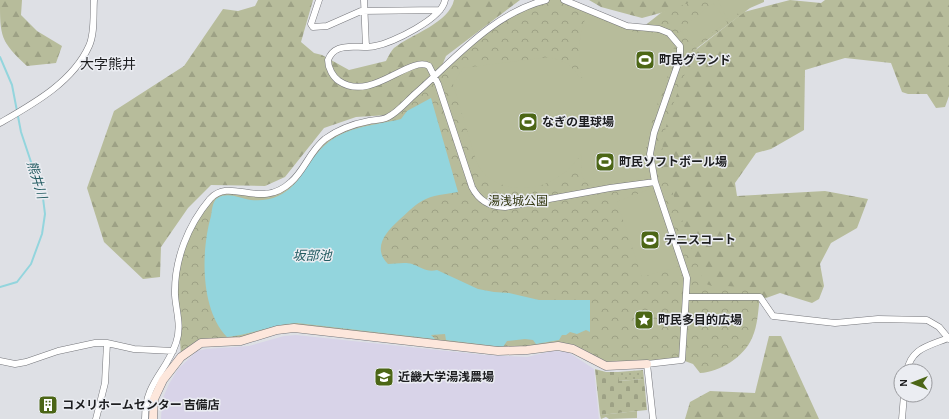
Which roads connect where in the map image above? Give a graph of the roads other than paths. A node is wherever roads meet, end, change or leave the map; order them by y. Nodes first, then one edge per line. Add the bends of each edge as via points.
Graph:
1 (94, 0) edge
2 (319, 0) edge
3 (364, 0) edge
4 (445, 0) edge
5 (546, 0) edge
6 (564, 0) edge
7 (440, 10) junction
8 (364, 11) junction
9 (366, 47) junction
10 (435, 76) junction
11 (0, 123) edge
12 (655, 182) junction
13 (687, 297) junction
14 (948, 339) edge
15 (107, 343) junction
16 (173, 351) junction
17 (0, 361) edge
18 (910, 363) edge
19 (647, 364) junction
20 (903, 403) edge
21 (96, 419) edge
22 (145, 419) edge
23 (153, 419) edge
24 (653, 419) edge
25 (902, 419) edge

1 - 11 street via 90,45 74,70 53,89
2 - 8 street via 311,27 326,26
3 - 8 street
4 - 7 street
5 - 10 street via 520,9 493,25
6 - 12 street via 627,26 665,31 674,36 680,46 679,62 651,147 651,167
7 - 8 street
7 - 9 street via 431,20 398,38
8 - 9 street
9 - 10 street via 341,48 333,52 328,64 335,78 350,86 364,86 422,64 429,66
10 - 12 street via 472,187 488,204 505,207
10 - 16 street via 389,117 348,126 326,139 314,150 292,182 279,191 258,196 225,190 214,195 187,235 179,259 175,294 179,331
12 - 13 street via 686,272
13 - 14 street via 760,297 773,316 822,322 927,320 939,327
13 - 19 street via 682,360
14 - 18 street via 916,351
15 - 16 street via 134,349
15 - 17 street via 65,349 15,364
15 - 21 street via 105,383
16 - 22 street via 149,390
19 - 23 street via 606,366 573,349 558,346 498,351 324,331 284,329 241,341 202,344 187,351 163,380 153,404
19 - 24 street
20 - 25 street

